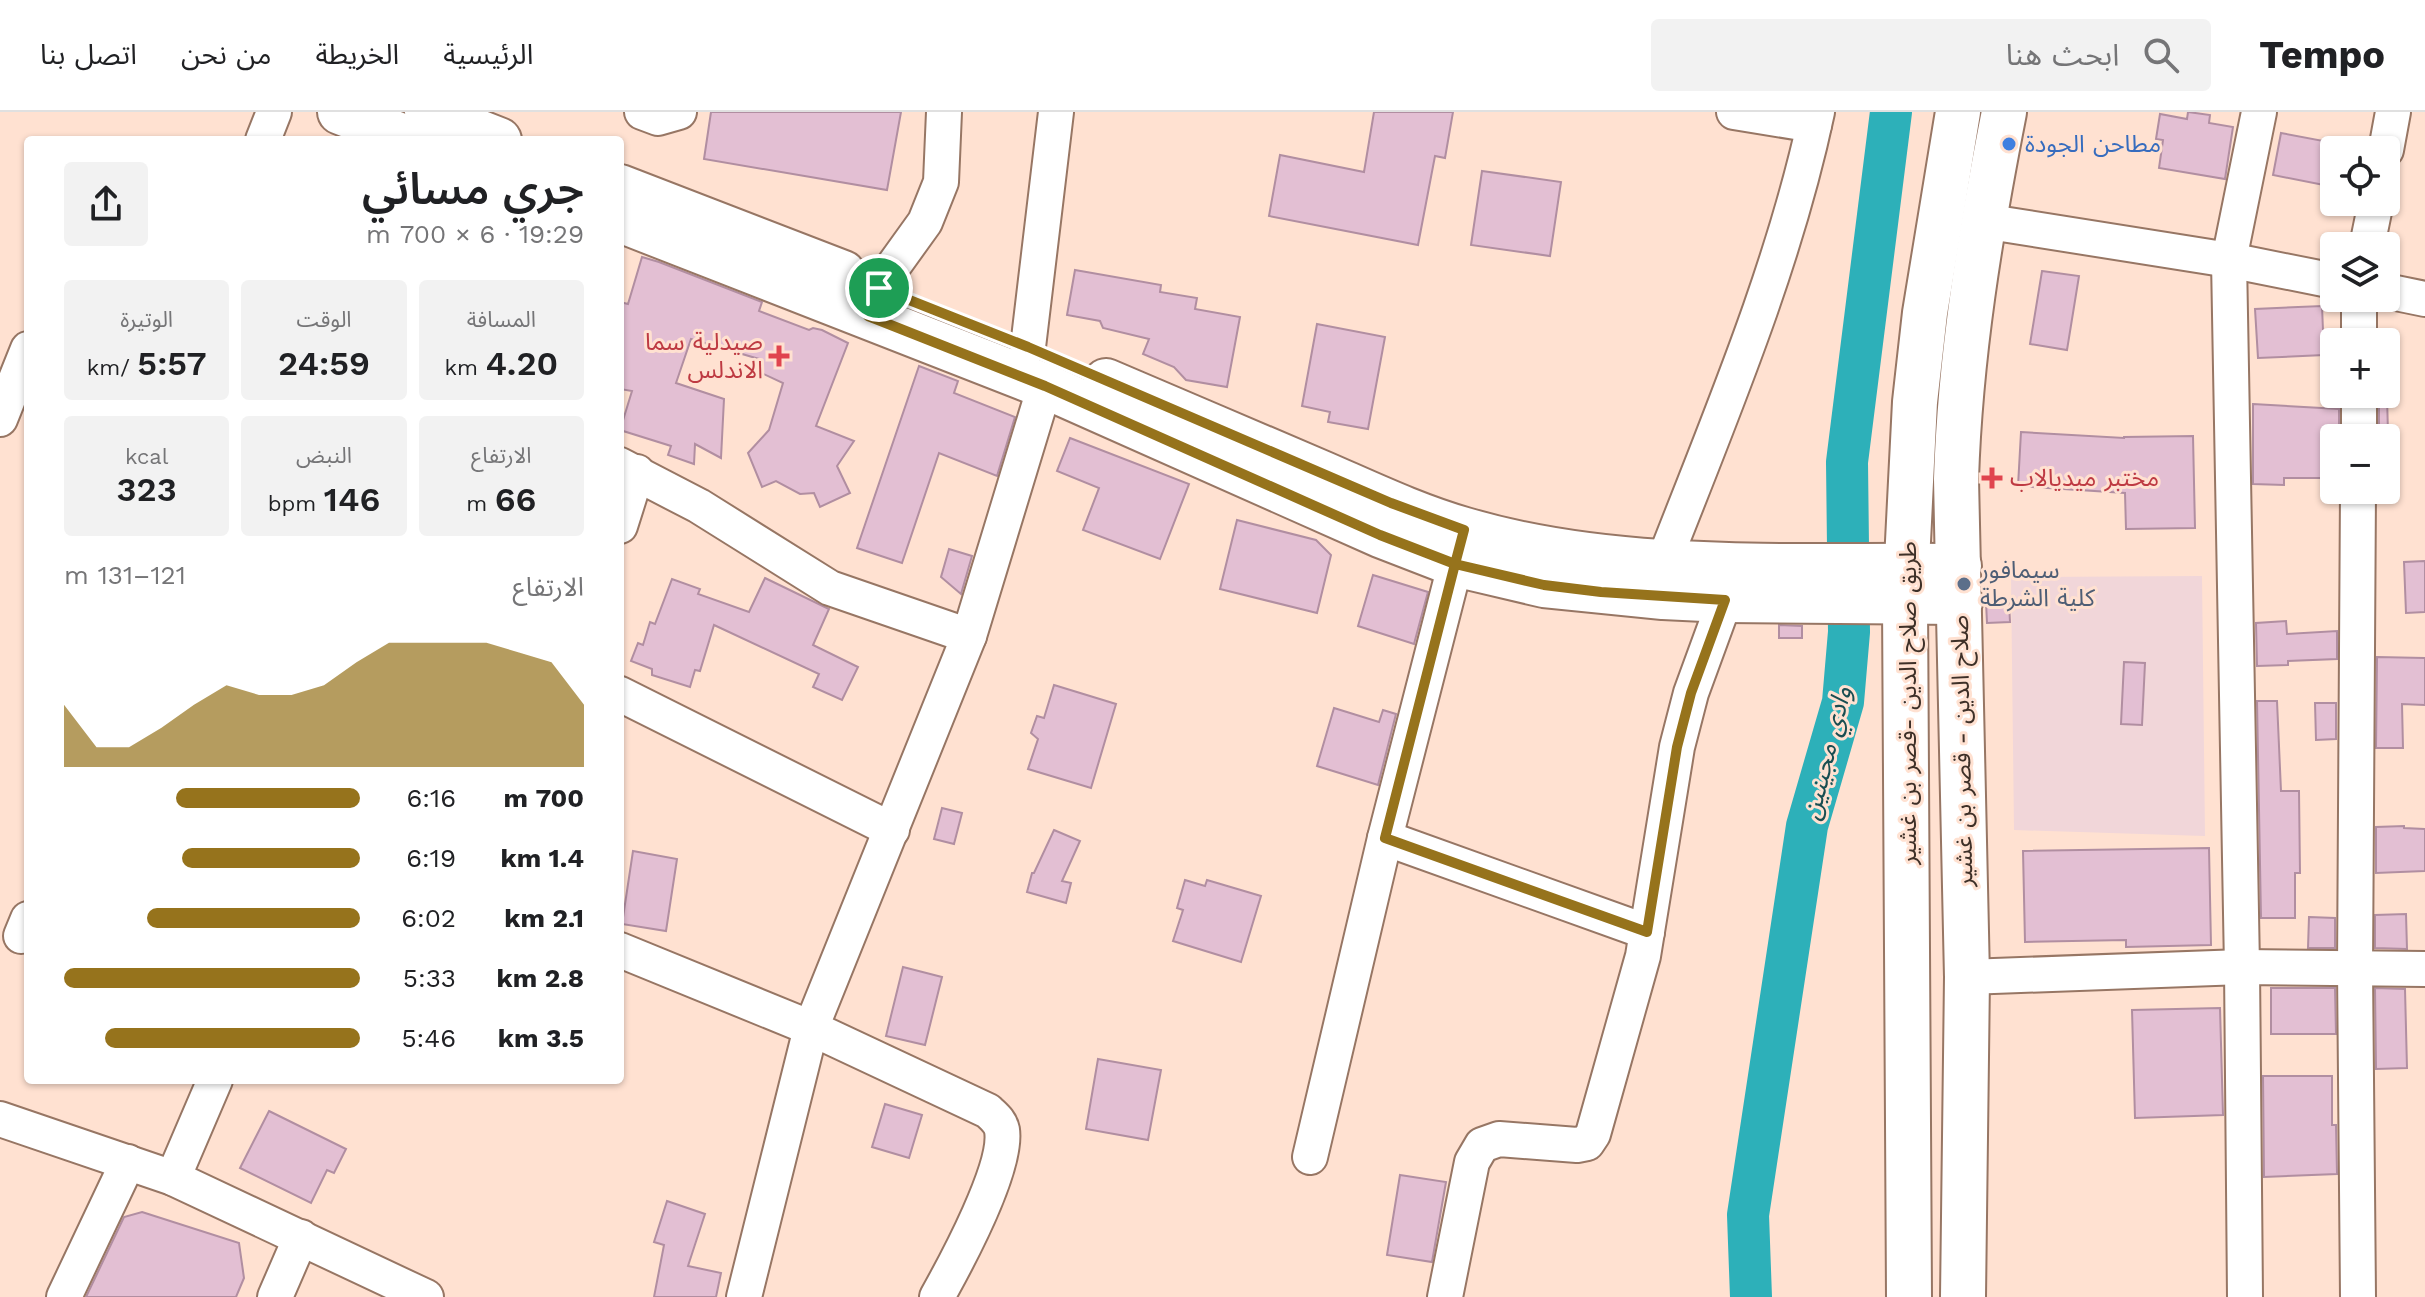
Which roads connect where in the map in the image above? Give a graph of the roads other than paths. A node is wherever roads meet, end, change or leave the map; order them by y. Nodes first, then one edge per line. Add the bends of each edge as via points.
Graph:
1 (274, 112) edge
2 (340, 112) edge
3 (427, 112) edge
4 (642, 112) edge
5 (679, 112) edge
6 (944, 112) edge
7 (1056, 112) edge
8 (1734, 112) edge
9 (1958, 112) edge
10 (2004, 112) edge
11 (2259, 112) edge
12 (2393, 112) edge
13 (1816, 118) edge
14 (265, 136) edge
15 (402, 136) edge
16 (489, 136) edge
17 (2389, 136) edge
18 (624, 189) edge
19 (624, 221) edge
20 (1983, 221) junction
21 (2229, 260) junction
22 (2320, 278) edge
23 (2400, 294) edge
24 (2425, 299) edge
25 (874, 302) junction
26 (24, 359) edge
27 (1036, 367) junction
28 (0, 419) edge
29 (628, 469) edge
30 (624, 498) edge
31 (2358, 504) edge
32 (1459, 547) junction
33 (1664, 561) junction
34 (1891, 583) junction
35 (1959, 584) junction
36 (1747, 589) junction
37 (969, 636) junction
38 (624, 696) edge
39 (892, 830) junction
40 (1385, 838) junction
41 (1647, 932) junction
42 (624, 952) edge
43 (2242, 967) junction
44 (2355, 969) junction
45 (2425, 969) edge
46 (1967, 977) junction
47 (811, 1028) junction
48 (213, 1084) edge
49 (0, 1119) edge
50 (1310, 1157) dead end
51 (128, 1162) junction
52 (173, 1178) junction
53 (301, 1237) junction
54 (64, 1297) edge
55 (275, 1297) edge
56 (426, 1297) edge
57 (744, 1297) edge
58 (937, 1297) edge
59 (1445, 1297) edge
60 (1909, 1297) edge
61 (1963, 1297) edge
62 (2245, 1297) edge
63 (2358, 1297) edge

1 - 14 street
2 - 15 main road
3 - 16 main road
4 - 5 street via 658,118
6 - 25 street via 941,182 925,222
7 - 27 street
8 - 13 street
9 - 34 main road, طريق صلاح الدين -قصر بن غشير
10 - 20 main road, صلاح الدين - قصر بن غشير
11 - 21 street
12 - 17 street
13 - 33 street via 1759,313
18 - 25 main road
19 - 25 main road
20 - 21 street
20 - 35 main road, صلاح الدين - قصر بن غشير via 1958,418
21 - 22 street
21 - 43 street
23 - 24 street
25 - 27 main road
26 - 28 street
27 - 32 main road via 1380,535
27 - 37 street
29 - 30 street
29 - 37 street via 711,513 830,588
31 - 44 street
32 - 33 main road
32 - 36 main road via 1544,585 1601,592
32 - 40 street
33 - 36 main road
34 - 35 main road
34 - 36 main road
34 - 60 main road, طريق صلاح الدين -قصر بن غشير
35 - 46 main road, صلاح الدين - قصر بن غشير
36 - 41 street via 1691,693
37 - 39 street
38 - 39 street
39 - 47 street
40 - 41 street
40 - 50 street
41 - 59 street via 1593,1134 1587,1143 1577,1145 1499,1139 1482,1145 1472,1162
42 - 47 street
43 - 44 street
43 - 46 street
43 - 62 street
44 - 45 street
44 - 63 street
46 - 61 main road, صلاح الدين - قصر بن غشير
47 - 57 street
47 - 58 street via 988,1111 1002,1128 994,1176
48 - 52 street
49 - 51 street
51 - 52 street
51 - 54 street
52 - 53 street
53 - 55 street
53 - 56 street

